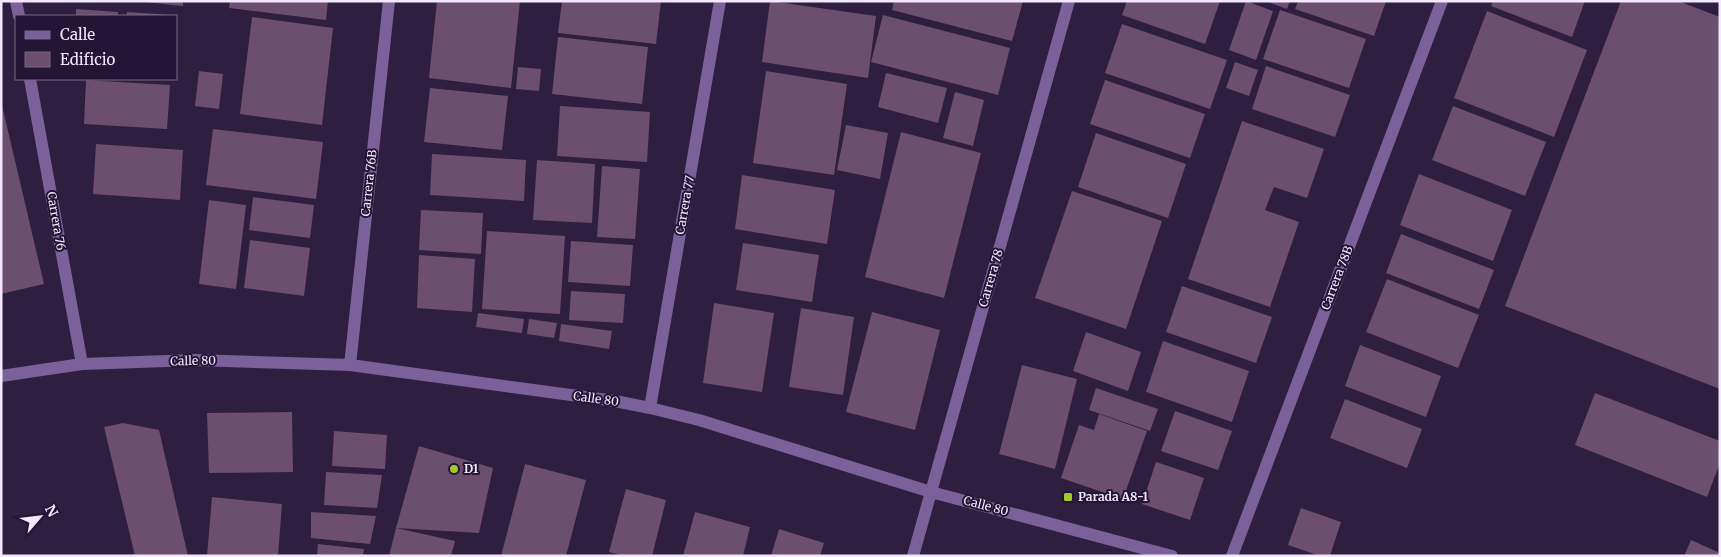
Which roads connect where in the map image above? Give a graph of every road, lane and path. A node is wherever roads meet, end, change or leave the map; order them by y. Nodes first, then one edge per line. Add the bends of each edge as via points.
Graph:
1 (16, 1) edge
2 (389, 1) edge
3 (720, 1) edge
4 (1069, 1) edge
5 (1442, 1) edge
6 (19, 15) edge
7 (30, 80) edge
8 (82, 364) junction
9 (350, 365) junction
10 (1, 376) edge
11 (650, 408) junction
12 (931, 492) junction
13 (913, 556) edge
14 (1172, 556) edge
15 (1232, 556) edge

1 - 6 street
2 - 9 street, Carrera 76B
3 - 11 street, Carrera 77
4 - 12 street, Carrera 78
5 - 15 street, Carrera 78B
7 - 8 street, Carrera 76
8 - 9 street, Calle 80 via 195,360
8 - 10 street, Calle 80
9 - 11 street, Calle 80
11 - 12 street, Calle 80 via 699,420
12 - 13 street, Carrera 78
12 - 14 street, Calle 80

